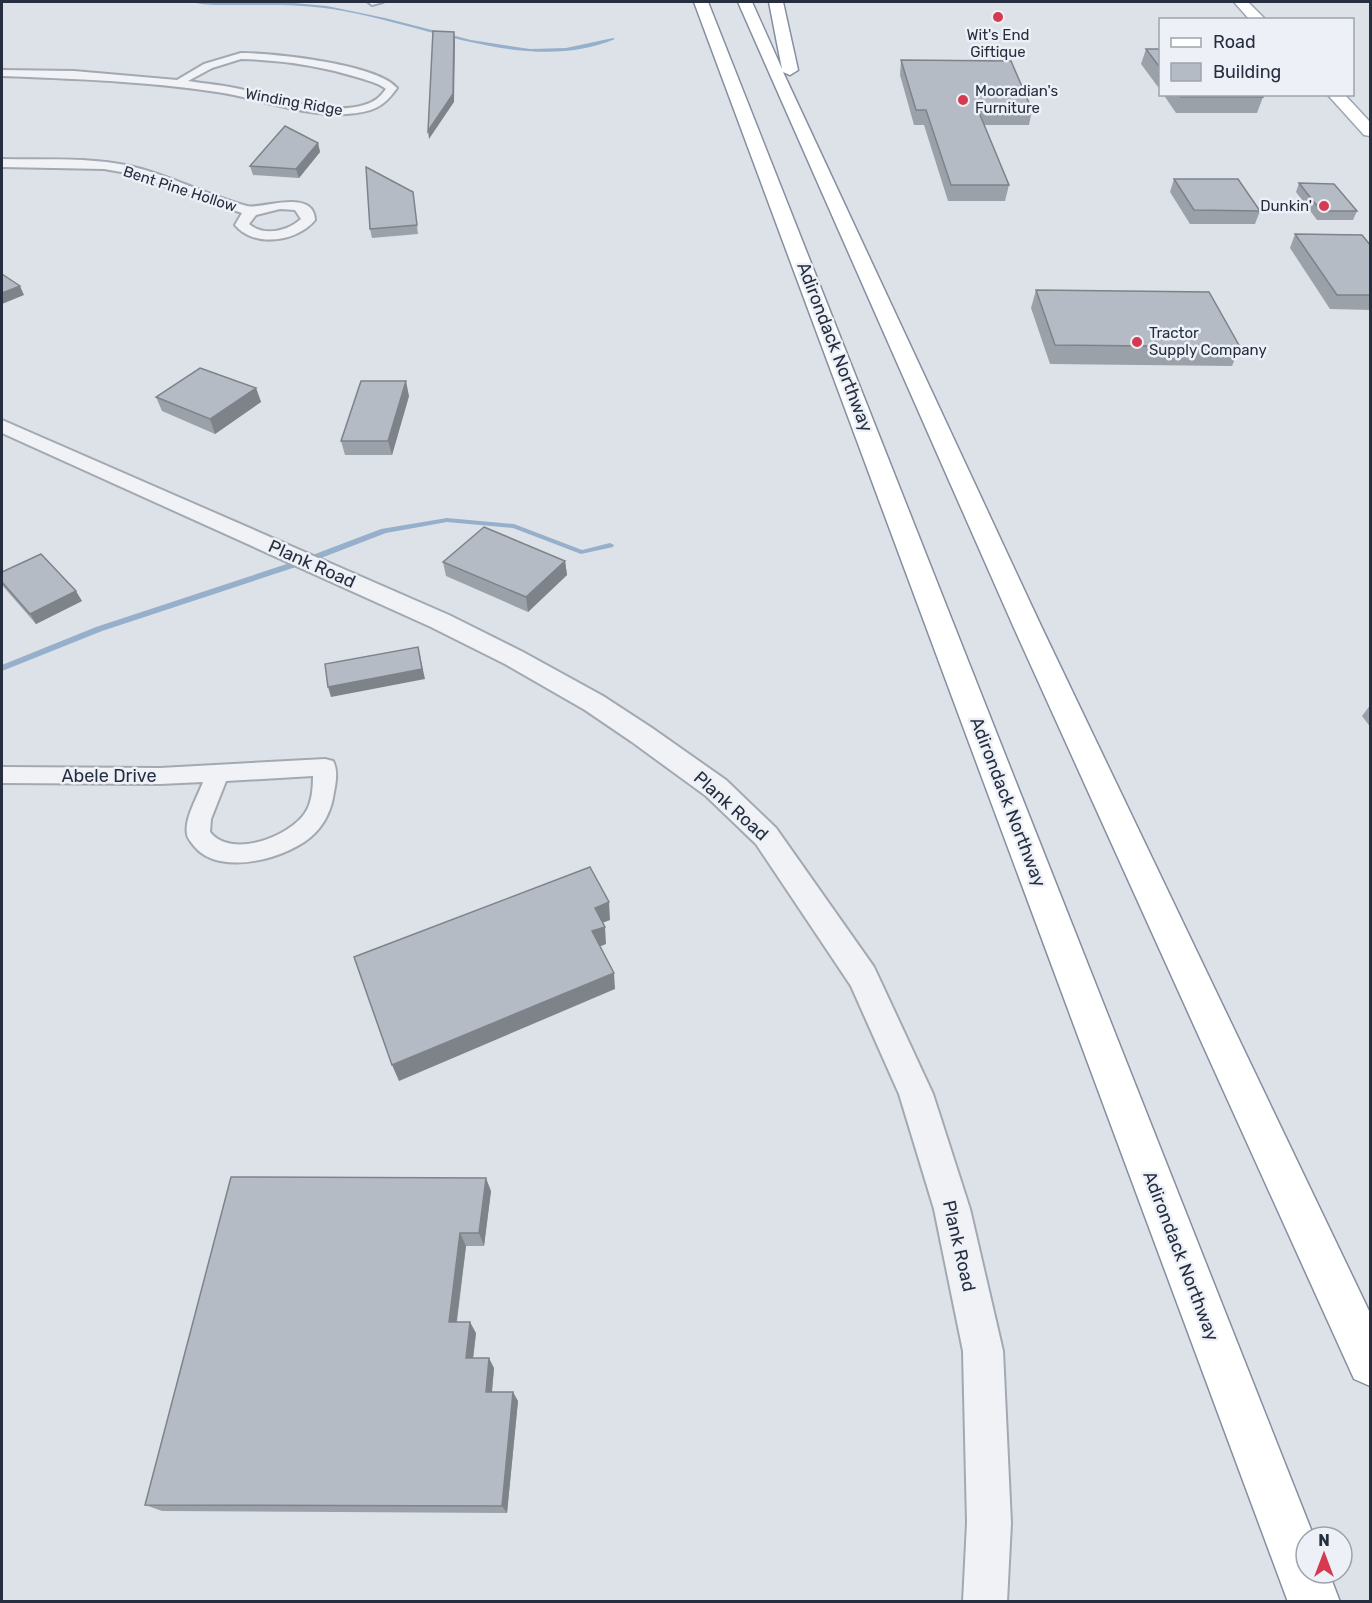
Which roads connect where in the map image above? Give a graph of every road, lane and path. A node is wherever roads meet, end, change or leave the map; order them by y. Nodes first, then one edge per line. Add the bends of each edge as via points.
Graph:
1 (372, 2) edge
2 (378, 2) edge
3 (701, 2) edge
4 (745, 2) edge
5 (776, 2) edge
6 (1241, 2) edge
7 (1257, 18) edge
8 (2, 73) edge
9 (179, 83) junction
10 (1337, 96) edge
11 (1371, 131) edge
12 (805, 139) junction
13 (2, 163) edge
14 (251, 212) dead end
15 (2, 426) edge
16 (2, 775) edge
17 (217, 775) junction
18 (1371, 1363) edge
19 (985, 1602) edge
20 (1314, 1602) edge

1 - 2 street
3 - 20 main road, Adirondack Northway
4 - 12 main road
5 - 12 main road
6 - 7 main road
8 - 9 street, Winding Ridge via 74,74
9 - 9 street, Winding Ridge via 330,111 353,111 380,104 392,88 327,64 276,56 242,56 215,63
10 - 11 main road
12 - 18 main road
13 - 14 street, Bent Pine Hollow via 43,162 130,170
15 - 19 street, Plank Road via 440,621 514,658 642,735 716,788 766,836 862,977 916,1094 952,1209 983,1351 989,1523
16 - 17 street, Abele Drive
17 - 17 street, Abele Drive via 325,767 323,798 315,817 302,832 277,846 243,854 224,852 207,845 198,834

